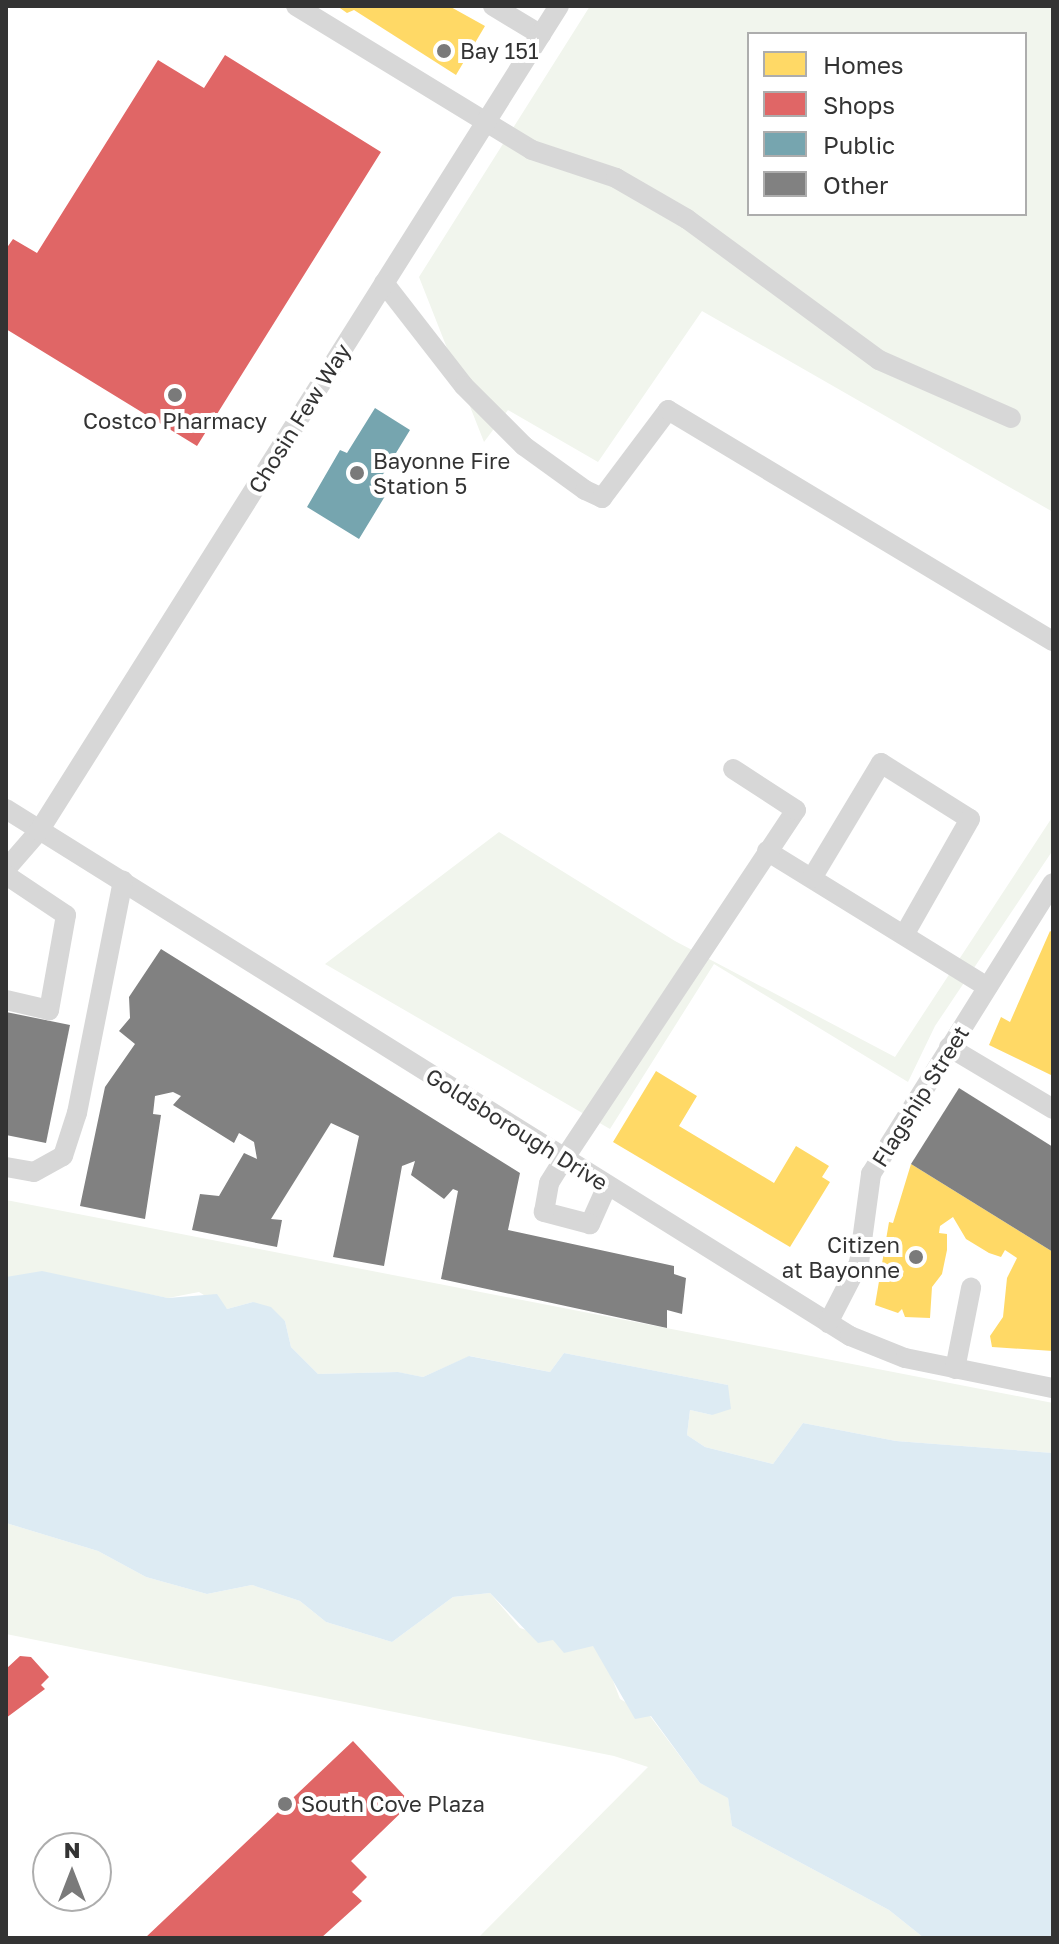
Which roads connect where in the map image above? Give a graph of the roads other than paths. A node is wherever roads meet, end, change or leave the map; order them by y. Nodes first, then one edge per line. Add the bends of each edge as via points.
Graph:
1 (296, 6) edge
2 (493, 6) edge
3 (559, 6) edge
4 (541, 35) junction
5 (485, 124) junction
6 (384, 283) junction
7 (1011, 418) dead end
8 (1053, 641) edge
9 (733, 769) dead end
10 (6, 809) edge
11 (39, 831) junction
12 (767, 851) junction
13 (6, 869) edge
14 (6, 875) edge
15 (812, 878) junction
16 (123, 881) junction
17 (1053, 883) edge
18 (904, 935) junction
19 (987, 987) junction
20 (6, 1000) edge
21 (949, 1047) junction
22 (1053, 1109) edge
23 (564, 1159) junction
24 (6, 1167) edge
25 (607, 1186) junction
26 (971, 1288) dead end
27 (828, 1323) junction
28 (955, 1369) junction
29 (1053, 1388) edge

1 - 5 street
2 - 4 street
3 - 4 street, Chosin Few Way
4 - 5 street, Chosin Few Way
5 - 6 street, Chosin Few Way
5 - 7 street via 532,150 616,178 687,219 879,360
6 - 8 street via 464,386 524,446 585,490 602,498 668,410
6 - 11 street, Chosin Few Way
9 - 12 street via 796,810
10 - 11 street, Goldsborough Drive
11 - 13 street, Chosin Few Way
11 - 16 street, Goldsborough Drive
12 - 15 street
12 - 23 street
14 - 20 street via 66,915 49,1010
15 - 18 street
15 - 18 street via 881,763 894,771 970,819
16 - 23 street, Goldsborough Drive
16 - 24 street via 68,1144 54,1164 34,1172
17 - 19 street, Flagship Street
18 - 19 street
19 - 21 street, Flagship Street
21 - 22 street
21 - 27 street, Flagship Street via 871,1174 859,1263
23 - 25 street, Goldsborough Drive
23 - 25 street via 549,1183 544,1212 590,1224
25 - 27 street, Goldsborough Drive
26 - 28 street
27 - 28 street, Goldsborough Drive via 893,1355
28 - 29 street, Goldsborough Drive

